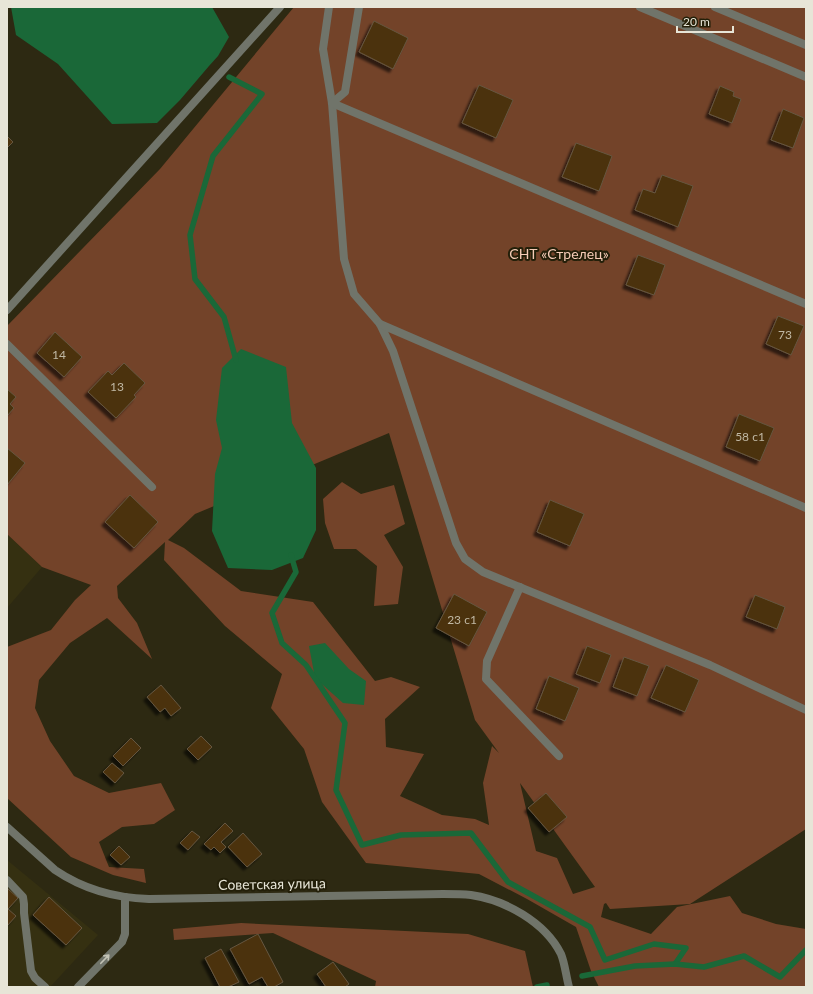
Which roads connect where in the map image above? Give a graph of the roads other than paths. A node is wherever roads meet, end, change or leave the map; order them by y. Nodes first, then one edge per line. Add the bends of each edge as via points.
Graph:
1 (280, 7) edge
2 (329, 7) edge
3 (359, 7) edge
4 (640, 7) edge
5 (714, 7) edge
6 (806, 45) edge
7 (806, 77) edge
8 (332, 103) junction
9 (806, 304) edge
10 (7, 310) edge
11 (380, 324) junction
12 (7, 344) edge
13 (152, 487) dead end
14 (806, 508) edge
15 (520, 587) junction
16 (806, 710) edge
17 (559, 756) dead end
18 (7, 827) edge
19 (7, 880) edge
20 (125, 897) junction
21 (45, 987) edge
22 (78, 987) edge
23 (569, 987) edge

1 - 10 street
2 - 8 street via 323,49
3 - 8 street via 345,92
4 - 7 street
5 - 6 street
8 - 9 street
8 - 11 street via 344,259 354,294
11 - 14 street
11 - 15 street via 393,351 456,543 465,559 483,572
12 - 13 street
15 - 16 street via 710,665
15 - 17 street via 487,661 486,679
18 - 20 street, Советская улица via 64,876 92,889
19 - 21 street via 23,897 31,971
22 -> 20 street via 122,942 125,934
20 - 23 street, Советская улица via 149,899 443,894 491,900 521,914 548,934 563,962

